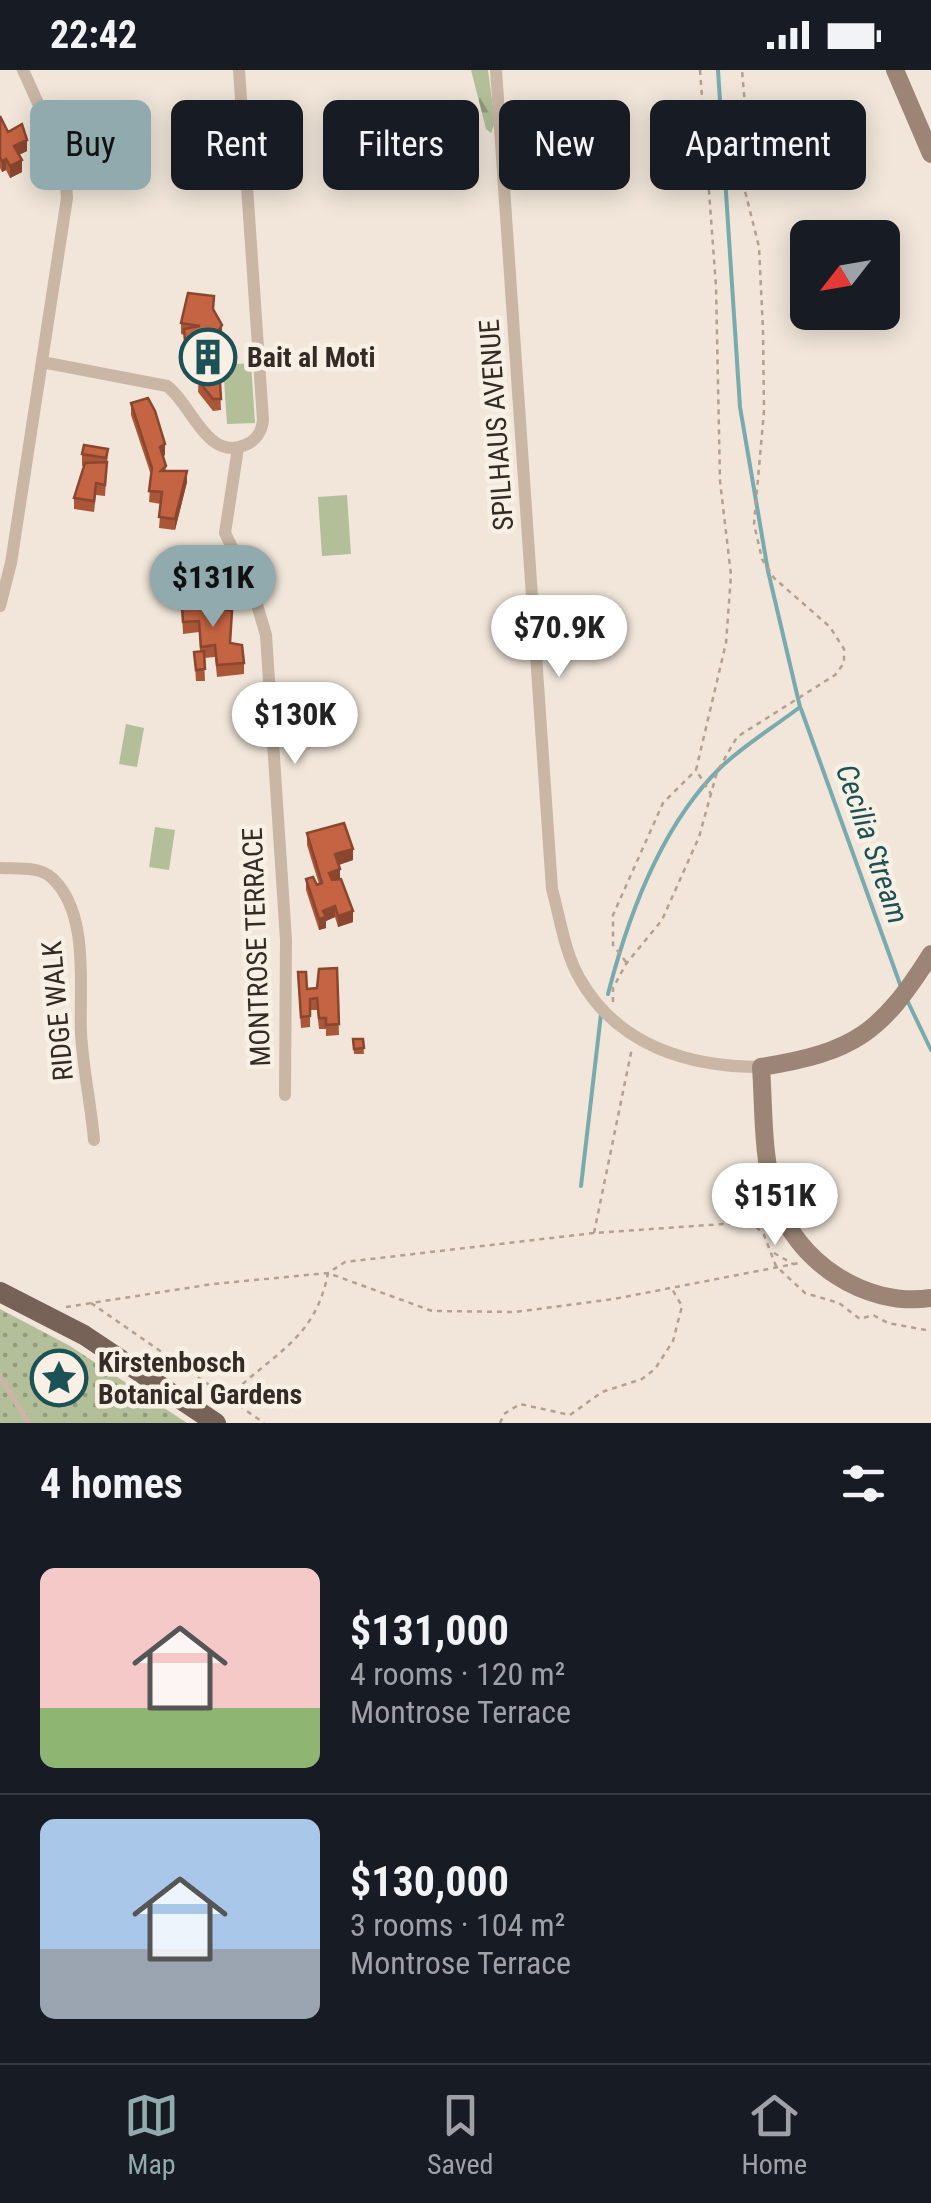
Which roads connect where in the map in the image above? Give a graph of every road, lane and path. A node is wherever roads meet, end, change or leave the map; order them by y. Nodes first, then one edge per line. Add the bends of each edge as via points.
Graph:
1 (23, 70) edge
2 (239, 70) edge
3 (496, 70) edge
4 (700, 70) edge
5 (742, 70) edge
6 (895, 70) edge
7 (931, 154) edge
8 (42, 362) junction
9 (238, 448) junction
10 (0, 606) edge
11 (696, 770) junction
12 (712, 796) junction
13 (0, 868) edge
14 (931, 954) edge
15 (626, 964) junction
16 (616, 1010) dead end
17 (635, 1036) junction
18 (761, 1067) junction
19 (285, 1095) dead end
20 (94, 1140) dead end
21 (594, 1233) junction
22 (774, 1252) junction
23 (814, 1258) junction
24 (794, 1264) junction
25 (776, 1266) junction
26 (328, 1273) junction
27 (670, 1288) junction
28 (0, 1292) edge
29 (931, 1298) edge
30 (90, 1302) junction
31 (39, 1312) junction
32 (931, 1331) edge
33 (0, 1377) edge
34 (228, 1398) junction
35 (29, 1423) edge
36 (216, 1423) edge
37 (264, 1423) edge
38 (500, 1423) edge

1 - 8 street via 57,140 67,178
2 - 9 street via 263,420 255,438
3 - 17 street, SPILHAUS AVENUE via 552,890 580,978
4 - 11 path via 716,286 720,482 731,576 726,643
5 - 12 path via 745,191 759,247 763,330 754,524 774,578 830,627 844,648 844,664 737,737
6 - 7 street
8 - 9 street via 160,383 178,395 211,440
8 - 10 street
9 - 19 street, MONTROSE TERRACE via 224,526 266,635 286,940
11 - 12 path
11 - 15 path via 663,803 613,915 613,945
12 - 15 path via 662,920
13 - 20 street, RIDGE WALK via 52,878 81,942 81,1037
14 - 18 street via 889,1016 821,1057
15 - 16 path via 614,988
17 - 18 street, SPILHAUS AVENUE via 688,1061
17 - 21 path
18 - 23 street via 774,1192 788,1225
21 - 22 path via 752,1222
21 - 26 path via 346,1262
22 - 24 path
22 - 25 path
23 - 24 path
23 - 29 street via 868,1292
24 - 25 path
25 - 27 path
25 - 32 path via 805,1293 839,1302 860,1320 873,1315
26 - 27 path via 432,1311 515,1312
26 - 30 path
26 - 34 path via 302,1335
27 - 38 path via 682,1306 673,1340 642,1379 602,1392 570,1415 520,1404
28 - 31 main road
30 - 31 path
30 - 34 path
31 - 36 main road
33 - 35 lane
34 - 37 path

